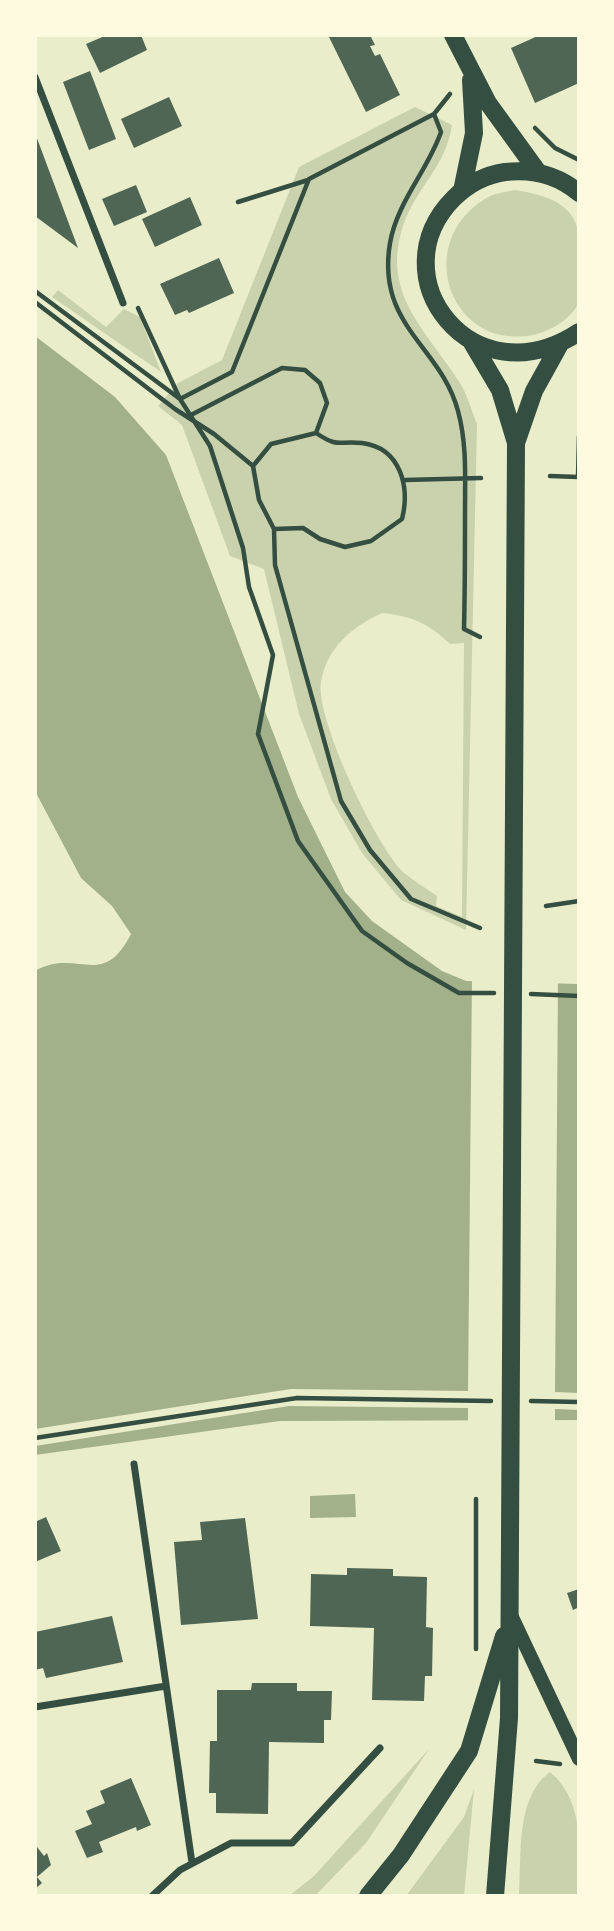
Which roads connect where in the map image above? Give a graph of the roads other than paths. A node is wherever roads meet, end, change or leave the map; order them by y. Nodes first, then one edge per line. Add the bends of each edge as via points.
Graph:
1 (453, 35) edge
2 (470, 73) junction
3 (35, 77) edge
4 (538, 172) junction
5 (461, 191) junction
6 (579, 193) edge
7 (123, 303) road end
8 (579, 332) edge
9 (471, 341) junction
10 (560, 344) junction
11 (516, 443) junction
12 (134, 1464) dead end
13 (510, 1614) junction
14 (166, 1686) junction
15 (35, 1707) edge
16 (380, 1748) dead end
17 (579, 1759) edge
18 (192, 1863) junction
19 (152, 1896) edge
20 (368, 1896) edge
21 (495, 1896) edge

1 - 2 main road
2 - 4 main road
2 - 5 main road via 474,133
3 - 7 street
4 - 5 main road via 498,173
4 - 6 main road
5 - 9 main road via 434,225 426,268 440,311
8 - 10 main road
9 - 10 main road via 492,351 515,354
9 - 11 main road via 500,390
10 - 11 main road via 534,391
11 - 13 main road
12 - 14 street
13 - 17 main road
13 - 20 main road via 470,1751 401,1856
13 - 21 main road via 508,1760
14 - 15 street
14 - 18 street
16 - 18 street via 292,1843 231,1843
18 - 19 street

